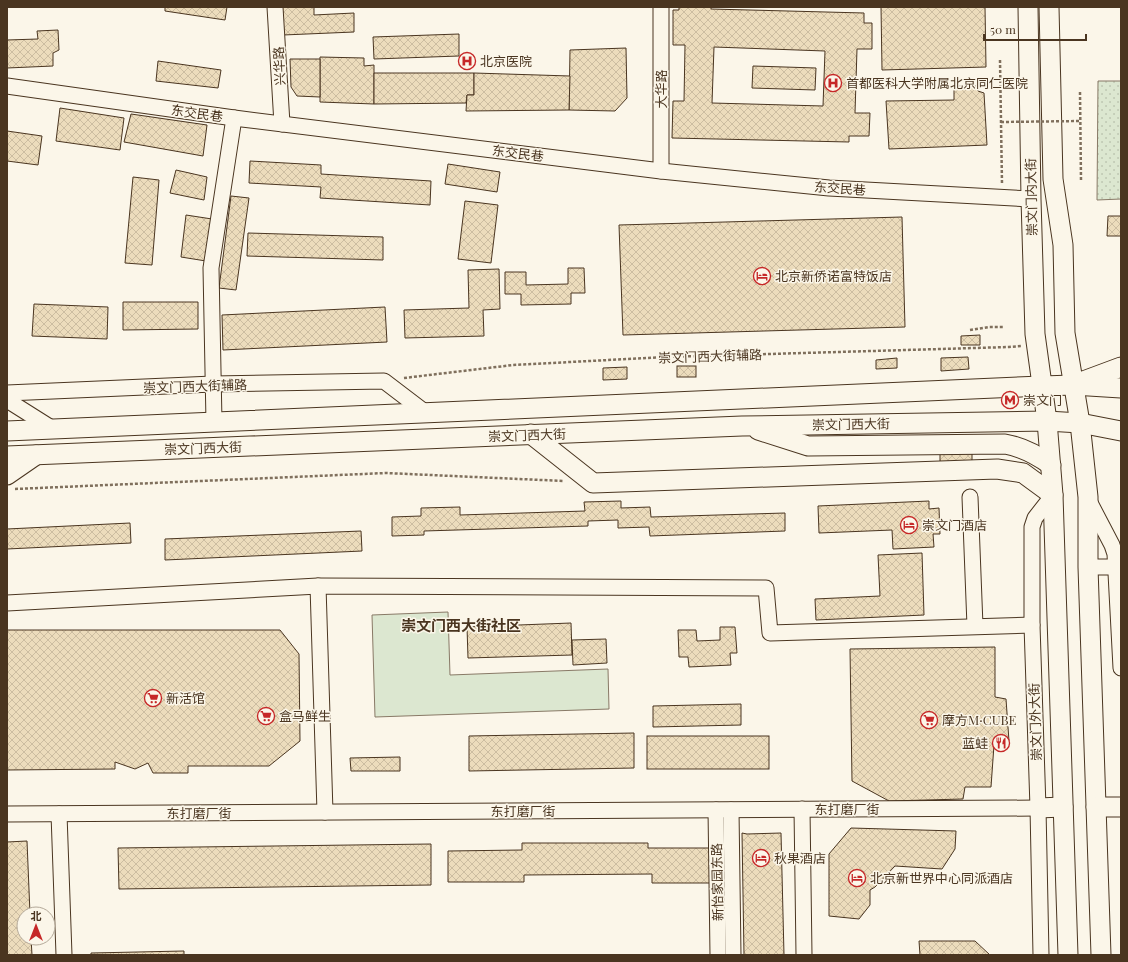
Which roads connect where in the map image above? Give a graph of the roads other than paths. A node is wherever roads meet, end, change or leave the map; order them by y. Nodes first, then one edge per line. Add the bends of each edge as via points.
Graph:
1 (275, 7) edge
2 (661, 7) edge
3 (1028, 7) edge
4 (1049, 7) edge
5 (7, 86) edge
6 (234, 118) junction
7 (282, 124) junction
8 (661, 170) junction
9 (1031, 199) junction
10 (1121, 367) edge
11 (213, 384) junction
12 (1073, 385) junction
13 (1042, 386) junction
14 (1121, 388) edge
15 (7, 393) edge
16 (7, 400) edge
17 (426, 413) junction
18 (214, 422) junction
19 (1047, 422) junction
20 (1080, 423) junction
21 (742, 426) junction
22 (53, 429) junction
23 (7, 431) edge
24 (1121, 431) edge
25 (531, 434) junction
26 (36, 455) junction
27 (7, 456) edge
28 (1051, 465) junction
29 (11, 482) edge
30 (1053, 495) junction
31 (970, 497) dead end
32 (1088, 497) junction
33 (1088, 567) junction
34 (1118, 567) edge
35 (318, 586) junction
36 (7, 603) edge
37 (1032, 624) junction
38 (975, 626) junction
39 (1121, 668) edge
40 (1063, 807) junction
41 (1096, 807) junction
42 (1121, 807) edge
43 (1038, 808) junction
44 (802, 809) junction
45 (716, 810) junction
46 (732, 810) junction
47 (325, 812) junction
48 (7, 814) edge
49 (59, 814) junction
50 (64, 955) edge
51 (718, 955) edge
52 (732, 955) edge
53 (804, 955) edge
54 (1041, 955) edge
55 (1068, 955) edge
56 (1101, 955) edge

1 - 7 street, 兴华路
2 - 8 street, 大华路
3 - 9 main road, 崇文门内大街
4 - 12 main road, 崇文门内大街 via 1053,179 1063,246 1065,333
5 - 6 street, 东交民巷
6 - 7 street, 东交民巷
6 - 11 street via 211,268
7 - 8 street, 东交民巷
8 - 9 street, 东交民巷 via 829,188
9 - 13 main road, 崇文门内大街 via 1036,343
10 - 12 main road
11 - 15 street, 崇文门西大街辅路
11 - 17 street, 崇文门西大街辅路 via 384,381
11 - 18 street
12 - 13 main road, 崇文门西大街
12 - 14 main road
12 - 20 main road
13 - 17 main road, 崇文门西大街
13 - 19 main road, 崇文门外大街
16 - 22 street
17 - 18 main road, 崇文门西大街
18 - 22 main road, 崇文门西大街
19 - 20 main road, 崇文门西大街
19 - 21 main road, 崇文门西大街
19 - 28 main road, 崇文门外大街
20 - 24 main road, 崇文门西大街
20 - 32 main road
21 - 25 main road, 崇文门西大街
21 - 28 main road via 808,446 1005,444 1028,451
22 - 23 main road, 崇文门西大街
25 - 26 main road, 崇文门西大街
25 - 30 main road via 593,483 997,469 1023,474
26 - 27 main road, 崇文门西大街
26 - 29 main road
28 - 30 main road, 崇文门外大街
30 - 37 street, 崇文门外大街 via 1035,518 1032,527
30 - 40 main road, 崇文门外大街
31 - 38 street
32 - 33 main road
32 - 34 street via 1112,545
33 - 34 street
33 - 41 main road
34 - 39 street
35 - 36 street
35 - 38 street via 766,588 770,633
35 - 47 street
37 - 38 street
37 - 43 street, 崇文门外大街
40 - 43 main road
40 - 55 main road, 崇文门外大街
41 - 42 main road
41 - 56 main road
43 - 44 street, 东打磨厂街
43 - 54 street, 崇文门外大街
44 - 46 street, 东打磨厂街
44 - 53 street
45 - 46 street, 东打磨厂街
45 - 47 street, 东打磨厂街
45 - 51 street, 新怡家园东路
46 - 52 street, 新怡家园东路
47 - 49 street, 东打磨厂街
48 - 49 street, 东打磨厂街
49 - 50 street

